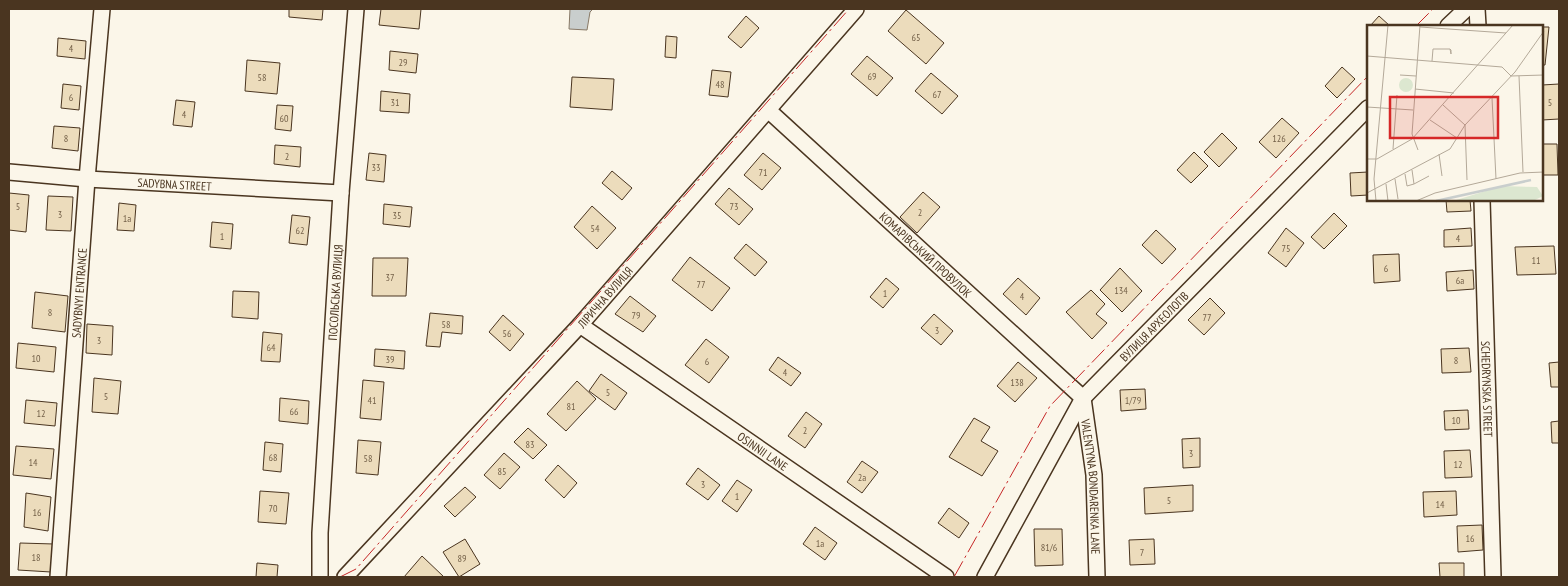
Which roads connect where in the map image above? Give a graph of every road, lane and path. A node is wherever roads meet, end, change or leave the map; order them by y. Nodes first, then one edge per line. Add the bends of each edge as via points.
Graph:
1 (102, 9) edge
2 (356, 9) edge
3 (856, 9) edge
4 (1466, 9) edge
5 (1477, 9) edge
6 (1449, 25) edge
7 (1478, 25) edge
8 (1367, 109) edge
9 (768, 110) junction
10 (9, 172) edge
11 (87, 179) junction
12 (340, 193) junction
13 (1482, 201) edge
14 (580, 325) junction
15 (1083, 398) junction
16 (58, 577) edge
17 (320, 577) edge
18 (345, 577) edge
19 (946, 577) edge
20 (985, 577) edge
21 (1097, 577) edge
22 (1493, 577) edge

1 - 11 street, SADYBNYI ENTRANCE
2 - 12 street, ПОСОЛЬСЬКА ВУЛИЦЯ
3 - 9 street, ЛІРИЧНА ВУЛИЦЯ
4 - 6 street
5 - 7 street
8 - 15 street, ВУЛИЦЯ АРХЕОЛОГІВ
9 - 14 street, ЛІРИЧНА ВУЛИЦЯ
9 - 15 street, КОМАРІВСЬКИЙ ПРОВУЛОК
10 - 11 street, SADYBNA STREET
11 - 12 street, SADYBNA STREET
11 - 16 street, SADYBNYI ENTRANCE
12 - 17 street, ПОСОЛЬСЬКА ВУЛИЦЯ
13 - 22 street, SCHEDRYNSKA STREET
14 - 18 street, ЛІРИЧНА ВУЛИЦЯ
14 - 19 street, OSINNII LANE
15 - 20 street, ВУЛИЦЯ АРХЕОЛОГІВ
15 - 21 street, VALENTYNA BONDARENKA LANE via 1094,475

